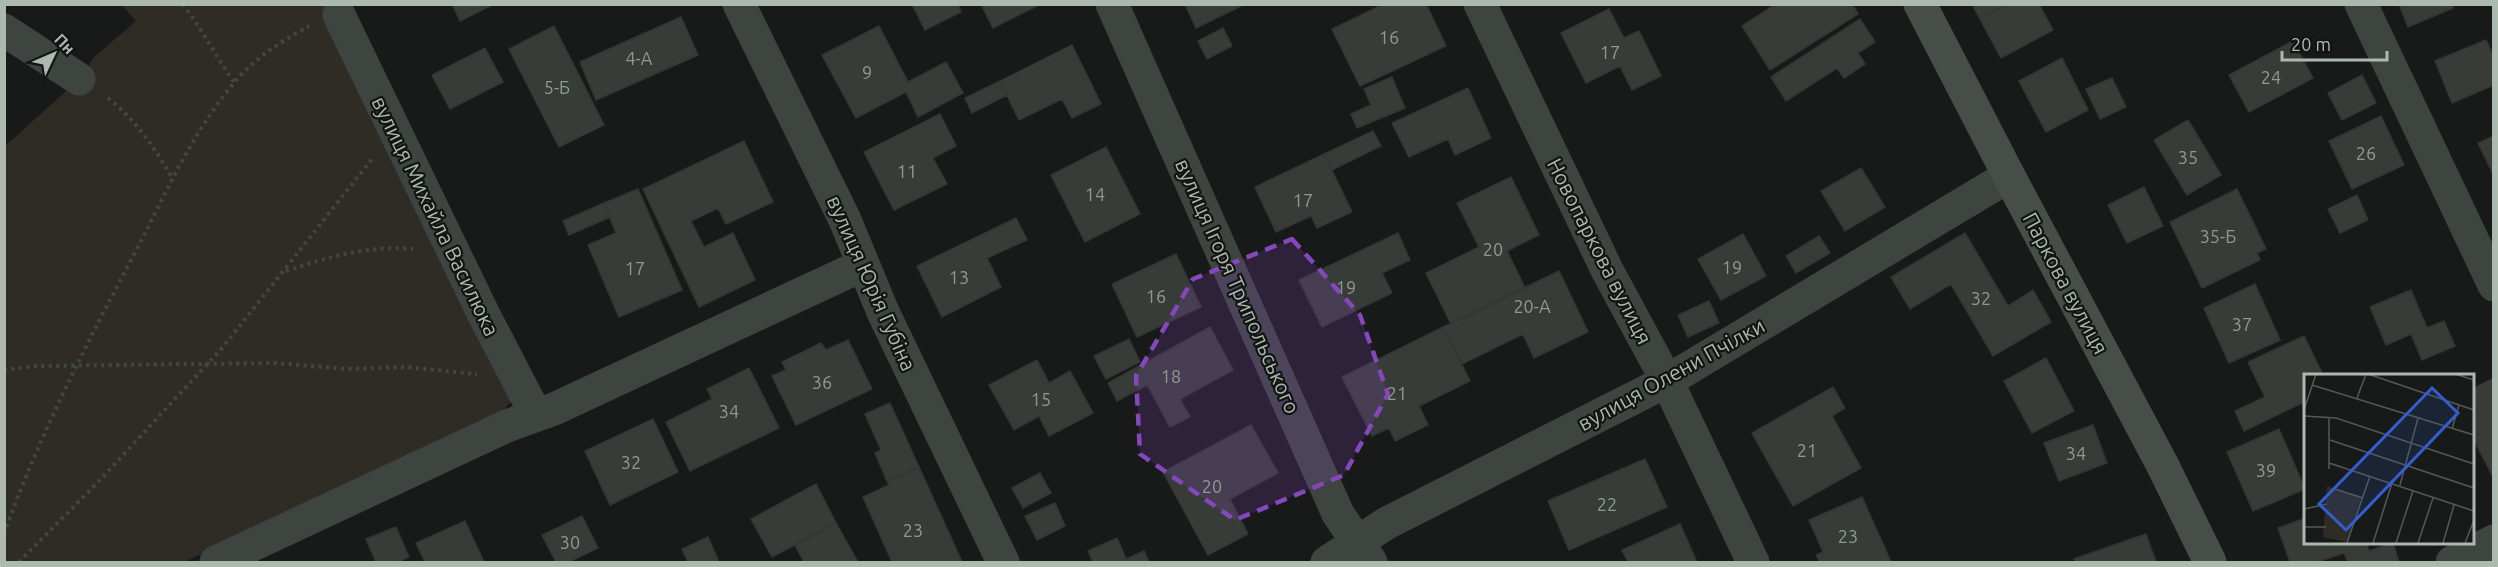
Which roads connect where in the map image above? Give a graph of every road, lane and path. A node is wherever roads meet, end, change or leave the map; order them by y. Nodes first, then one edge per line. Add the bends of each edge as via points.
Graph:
1 (183, 4) edge
2 (739, 4) edge
3 (1112, 4) edge
4 (1480, 4) edge
5 (1920, 4) edge
6 (2361, 4) edge
7 (339, 15) joint
8 (4, 30) edge
9 (79, 79) joint
10 (234, 82) junction
11 (396, 134) junction
12 (2009, 176) junction
13 (173, 178) junction
14 (458, 262) junction
15 (863, 265) junction
16 (285, 271) junction
17 (2493, 285) edge
18 (208, 363) junction
19 (77, 365) junction
20 (4, 370) edge
21 (518, 381) junction
22 (1667, 381) junction
23 (536, 416) junction
24 (4, 534) edge
25 (2493, 541) edge
26 (1364, 552) edge
27 (19, 562) edge
28 (216, 562) edge
29 (1003, 562) edge
30 (1327, 562) edge
31 (1753, 562) edge
32 (2210, 562) edge
33 (2452, 562) edge

1 - 10 path
2 - 15 street, вулиця Юрія Губіна
3 - 26 street, вулиця Ігоря Трипольського via 1338,514
4 - 22 street, Новопаркова вулиця via 1607,270
5 - 12 street, Паркова вулиця
6 - 17 street
7 - 10 path via 308,26 269,51
7 - 11 street, вулиця Михайла Василюка
8 - 9 street
9 - 13 path via 110,99 134,122
10 - 13 path via 206,119
11 - 14 street, вулиця Михайла Василюка
11 - 16 path via 353,181
12 - 22 street, вулиця Олени Пчілки
12 - 32 street, Паркова вулиця
13 - 19 path
14 - 16 path via 411,248 364,249
14 - 21 street, вулиця Михайла Василюка
15 - 23 street
15 - 29 street, вулиця Юрія Губіна
16 - 18 path
18 - 19 path
18 - 21 path via 346,369 406,367
18 - 27 path
19 - 20 path
19 - 24 path
21 - 23 street, вулиця Михайла Василюка
22 - 26 street, вулиця Олени Пчілки via 1387,523
22 - 31 street, Новопаркова вулиця
23 - 28 street
25 - 33 street
26 - 30 street, вулиця Олени Пчілки

